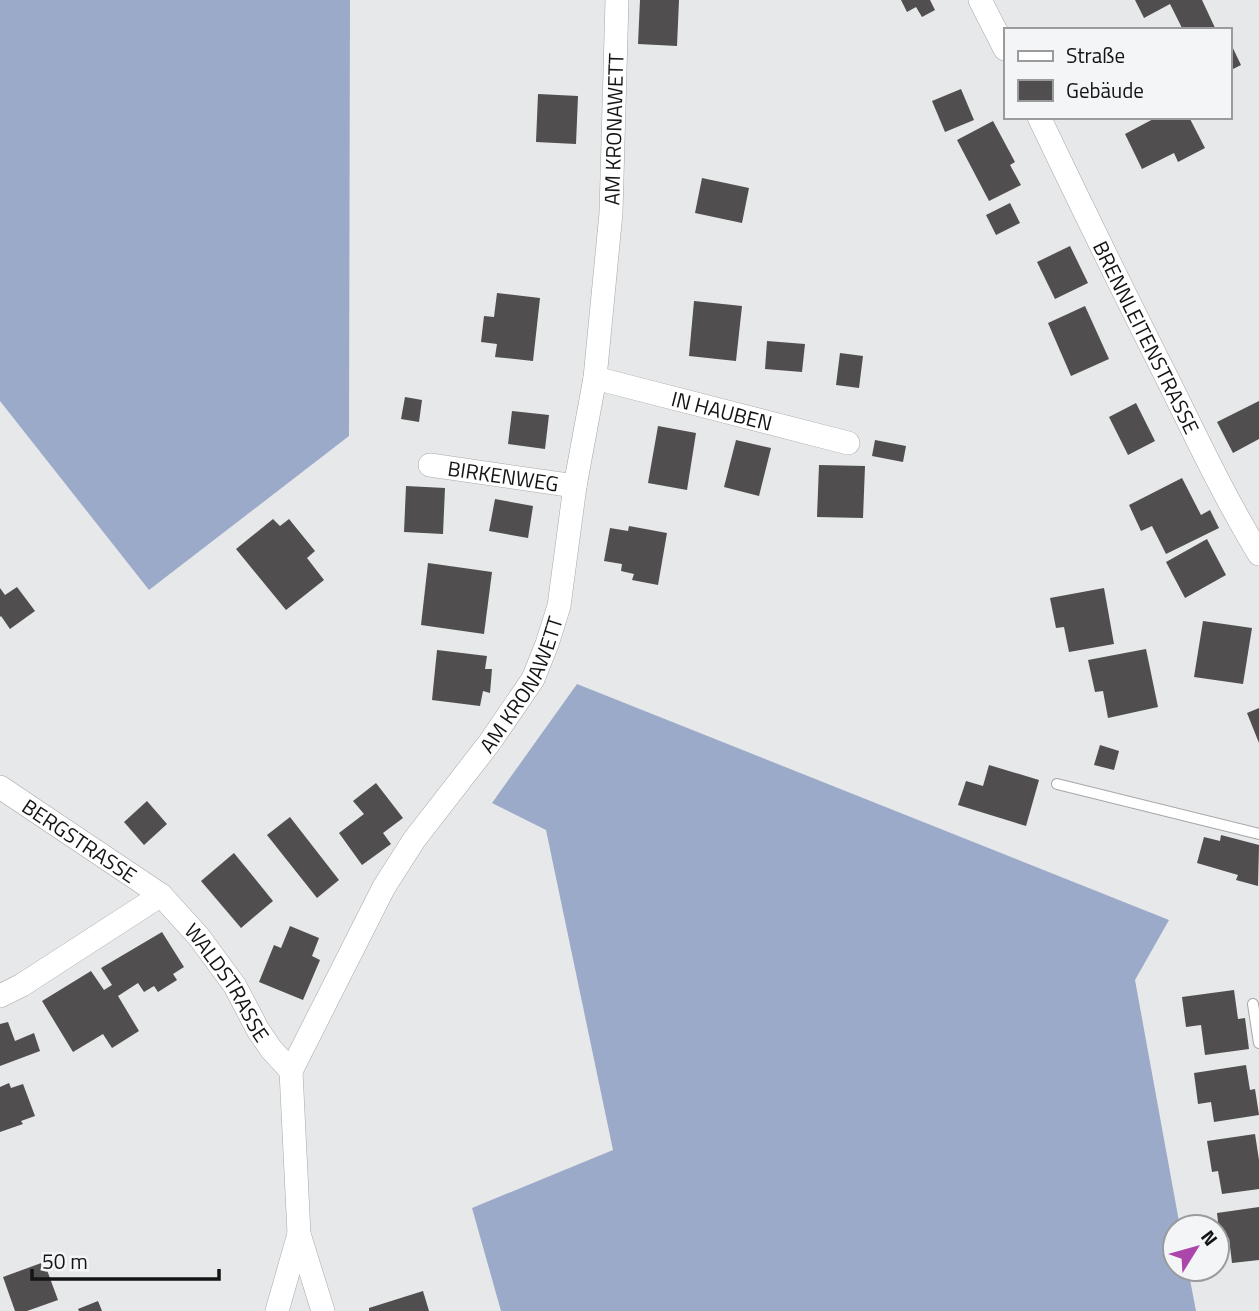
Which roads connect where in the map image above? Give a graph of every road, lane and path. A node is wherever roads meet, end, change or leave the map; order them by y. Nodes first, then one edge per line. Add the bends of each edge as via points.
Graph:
1 (617, 0) edge
2 (980, 0) edge
3 (1004, 47) edge
4 (1040, 119) edge
5 (595, 377) junction
6 (848, 443) dead end
7 (430, 465) dead end
8 (575, 486) junction
9 (1259, 554) edge
10 (1057, 784) dead end
11 (0, 787) edge
12 (1259, 834) edge
13 (161, 895) junction
14 (0, 996) edge
15 (1253, 1004) dead end
16 (1259, 1043) edge
17 (291, 1071) junction
18 (299, 1234) junction
19 (278, 1307) edge
20 (323, 1311) edge

1 - 5 street, AM KRONAWETT via 611,213
2 - 3 street
4 - 9 street, BRENNLEITENSTRASSE via 1196,438
5 - 6 street, IN HAUBEN
5 - 8 street, AM KRONAWETT
7 - 8 street, BIRKENWEG
8 - 17 street, AM KRONAWETT via 559,606 533,679 384,887
10 - 12 lane
11 - 13 street, BERGSTRASSE
13 - 14 street
13 - 17 street, WALDSTRASSE via 206,946 235,986 258,1030
15 - 16 lane
17 - 18 street, AM KRONAWETT
18 - 19 street
18 - 20 street, AM KRONAWETT

